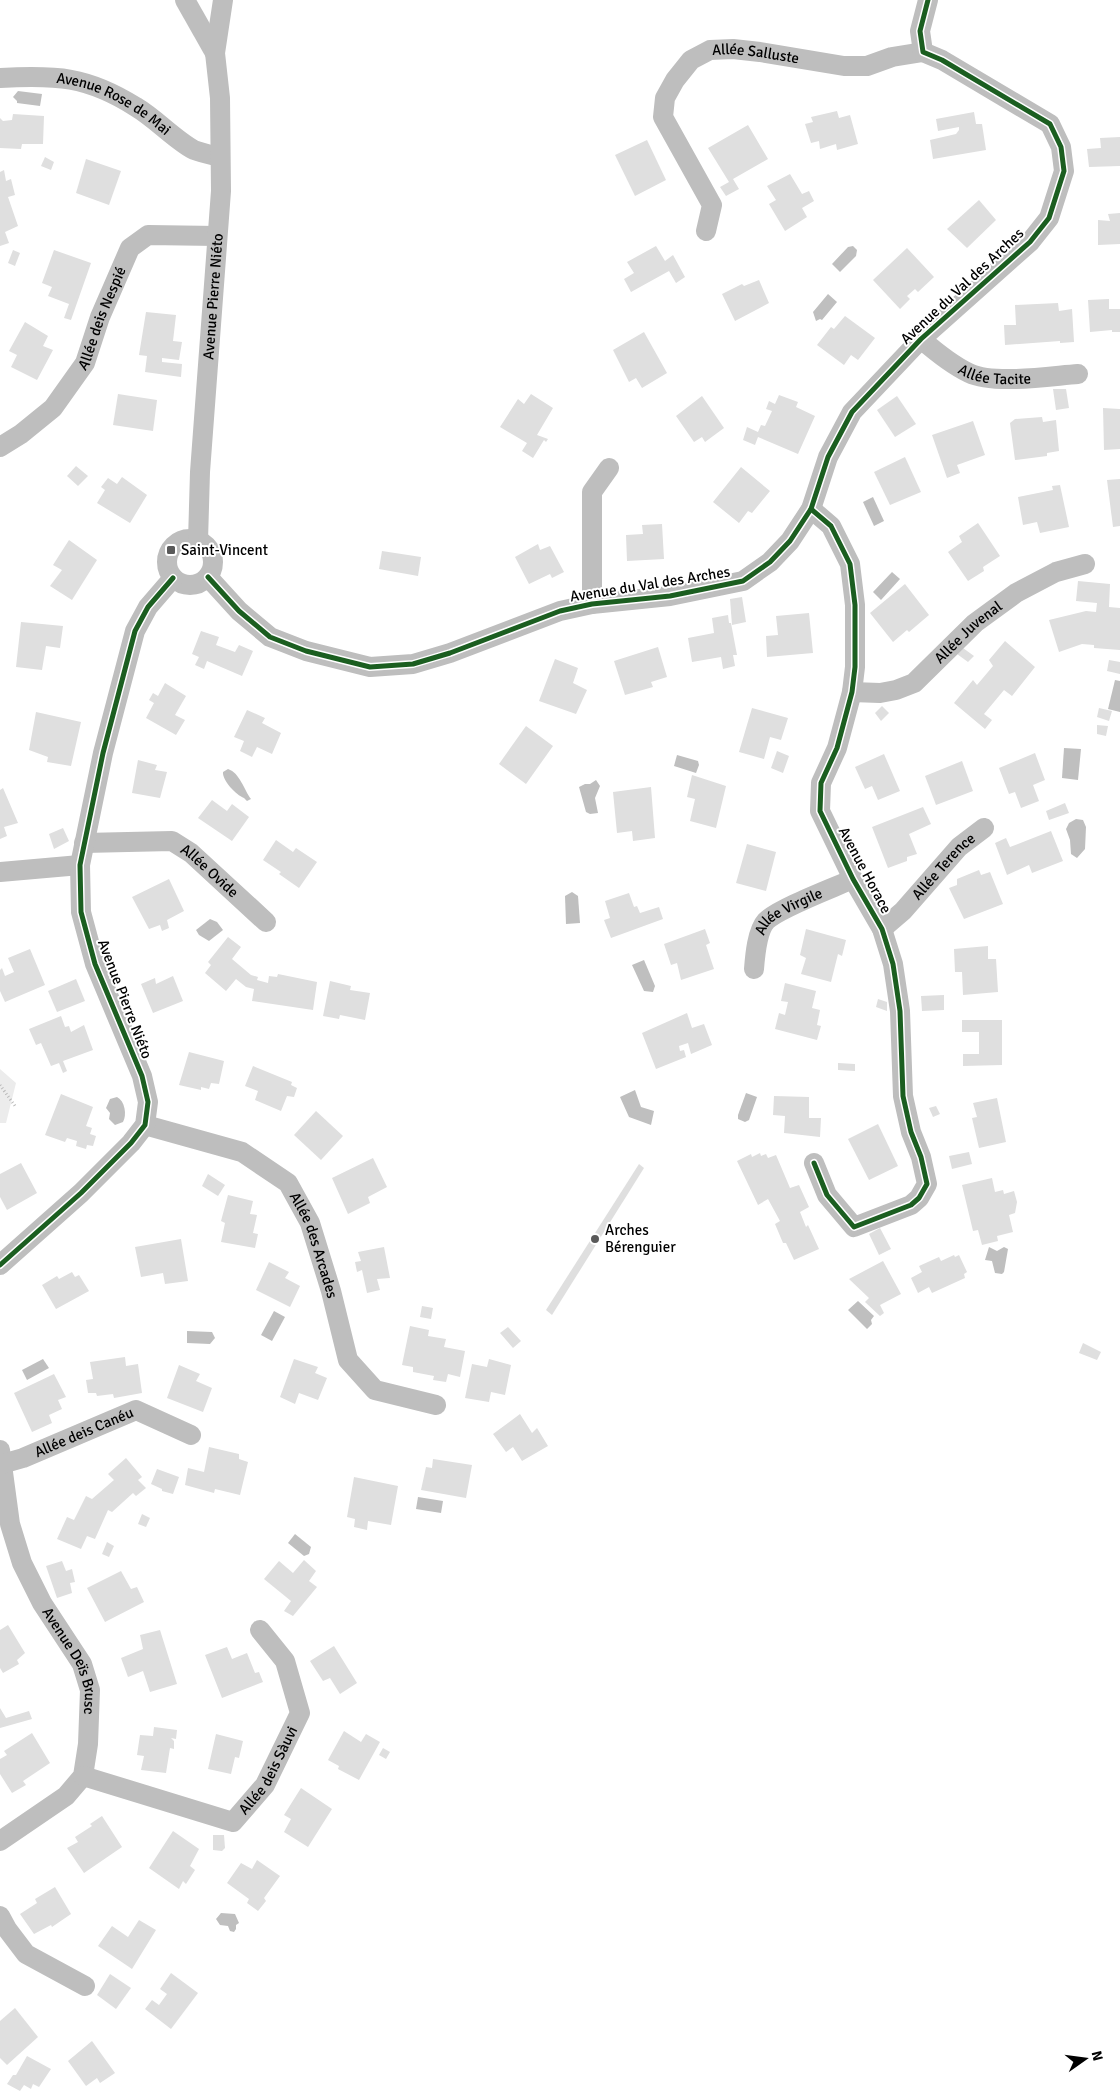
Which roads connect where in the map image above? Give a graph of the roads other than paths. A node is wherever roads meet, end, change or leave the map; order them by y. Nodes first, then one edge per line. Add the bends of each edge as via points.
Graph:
1 (185, 0) edge
2 (223, 0) edge
3 (928, 0) edge
4 (923, 52) junction
5 (215, 53) junction
6 (0, 78) edge
7 (220, 157) junction
8 (706, 231) dead end
9 (218, 236) junction
10 (921, 340) junction
11 (1078, 374) dead end
12 (0, 447) edge
13 (609, 468) dead end
14 (811, 509) junction
15 (198, 540) junction
16 (1085, 564) dead end
17 (173, 578) junction
18 (208, 578) junction
19 (592, 604) junction
20 (852, 692) junction
21 (984, 828) dead end
22 (84, 843) junction
23 (80, 865) junction
24 (0, 872) edge
25 (853, 879) junction
26 (266, 922) dead end
27 (882, 929) junction
28 (754, 969) dead end
29 (145, 1125) junction
30 (814, 1163) dead end
31 (0, 1266) edge
32 (436, 1405) dead end
33 (191, 1435) dead end
34 (1, 1457) edge
35 (260, 1630) dead end
36 (83, 1776) junction
37 (0, 1841) edge
38 (0, 1916) edge
39 (85, 1986) dead end

1 - 5 street, Avenue Pierre Niéto
2 - 5 street, Avenue Pierre Niéto
3 - 4 street via 920,31
4 - 8 street, Allée Salluste via 892,57 866,66 844,66 734,49 710,50 691,60 666,98 663,118 712,205
4 - 10 street, Avenue du Val des Arches via 1050,124 1061,147 1064,171 1049,218 1030,242
5 - 7 street, Avenue Pierre Niéto via 220,98
6 - 7 street, Avenue Rose de Mai via 70,78 99,86 136,107 194,150
7 - 9 street, Avenue Pierre Niéto
9 - 12 street, Allée deis Nespié via 148,235 130,248 100,317 85,363 53,408
9 - 15 street, Avenue Pierre Niéto
10 - 11 street, Allée Tacite via 971,374 1008,380
10 - 14 street, Avenue du Val des Arches via 852,412 828,457
13 - 19 street via 592,492
14 - 19 street, Avenue du Val des Arches via 790,541 770,562 743,581 670,596
14 - 20 street, Avenue Horace via 831,526 850,564 855,605
15 - 17 street via 183,540 171,550 167,564
15 - 18 street via 213,556
16 - 20 street, Allée Juvenal via 1056,572 1016,593 975,624 914,683 880,693
17 - 18 street via 187,586 202,583
17 - 22 street, Avenue Pierre Niéto via 148,607 135,631 103,753
18 - 19 street, Avenue du Val des Arches via 239,611 270,637 306,651 370,667 413,664 560,611
20 - 25 street, Avenue Horace via 837,748 821,782 820,811
21 - 27 street, Allée Terence via 959,847 904,911
22 - 23 street, Avenue Pierre Niéto
22 - 26 street, Allée Ovide via 172,842 191,853
23 - 24 street
23 - 29 street, Avenue Pierre Niéto via 81,912 95,964 142,1076 148,1102
25 - 27 street, Avenue Horace
25 - 28 street, Allée Virgile via 765,922 755,950
27 - 30 street, Avenue Horace via 893,964 900,1011 903,1096 926,1184 911,1205 854,1226 827,1195
29 - 31 street via 81,1192
29 - 32 street, Allée des Arcades via 242,1152 288,1183 310,1223 348,1360 375,1390
33 - 34 street, Allée deis Canéu via 136,1410 23,1458
34 - 36 street, Avenue Deïs Brusc via 10,1524 22,1563 42,1602 82,1664 90,1690
35 - 36 street, Allée deis Sàuvi via 285,1661 300,1713 265,1785 234,1822
36 - 37 street via 66,1796
38 - 39 street via 26,1954

